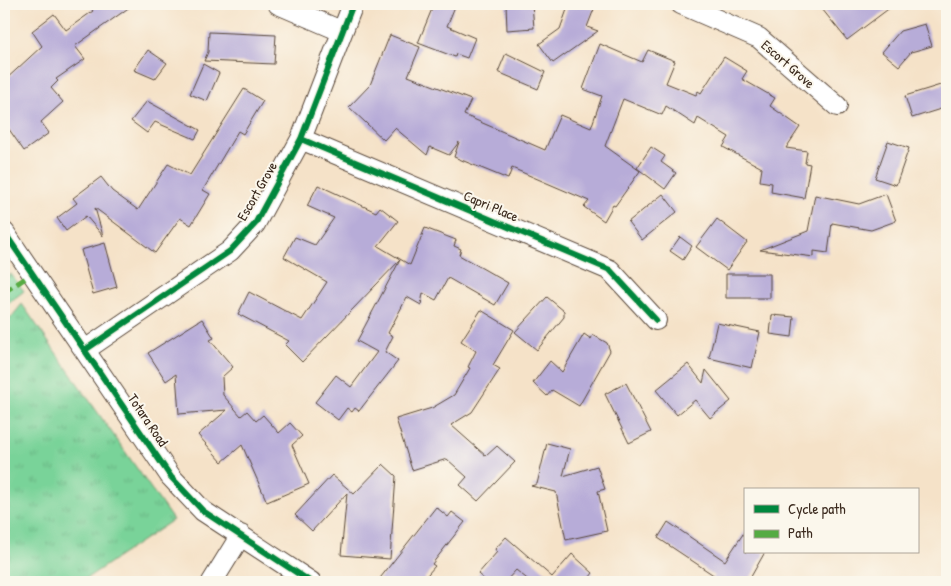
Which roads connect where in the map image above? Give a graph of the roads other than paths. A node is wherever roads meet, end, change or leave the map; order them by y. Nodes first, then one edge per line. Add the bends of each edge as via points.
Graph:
1 (278, 4) edge
2 (352, 4) edge
3 (681, 4) edge
4 (341, 31) junction
5 (837, 106) dead end
6 (301, 139) junction
7 (4, 232) edge
8 (656, 320) dead end
9 (85, 350) junction
10 (241, 535) junction
11 (212, 582) edge
12 (311, 582) edge

1 - 4 street
2 - 4 street, Escort Grove
3 - 5 street, Escort Grove via 759,38
4 - 6 street, Escort Grove
6 - 8 street, Capri Place via 610,270
6 - 9 street, Escort Grove via 255,224 230,251
7 - 9 street, Totara Road
9 - 10 street, Totara Road via 171,477 202,511
10 - 11 street
10 - 12 street, Totara Road

